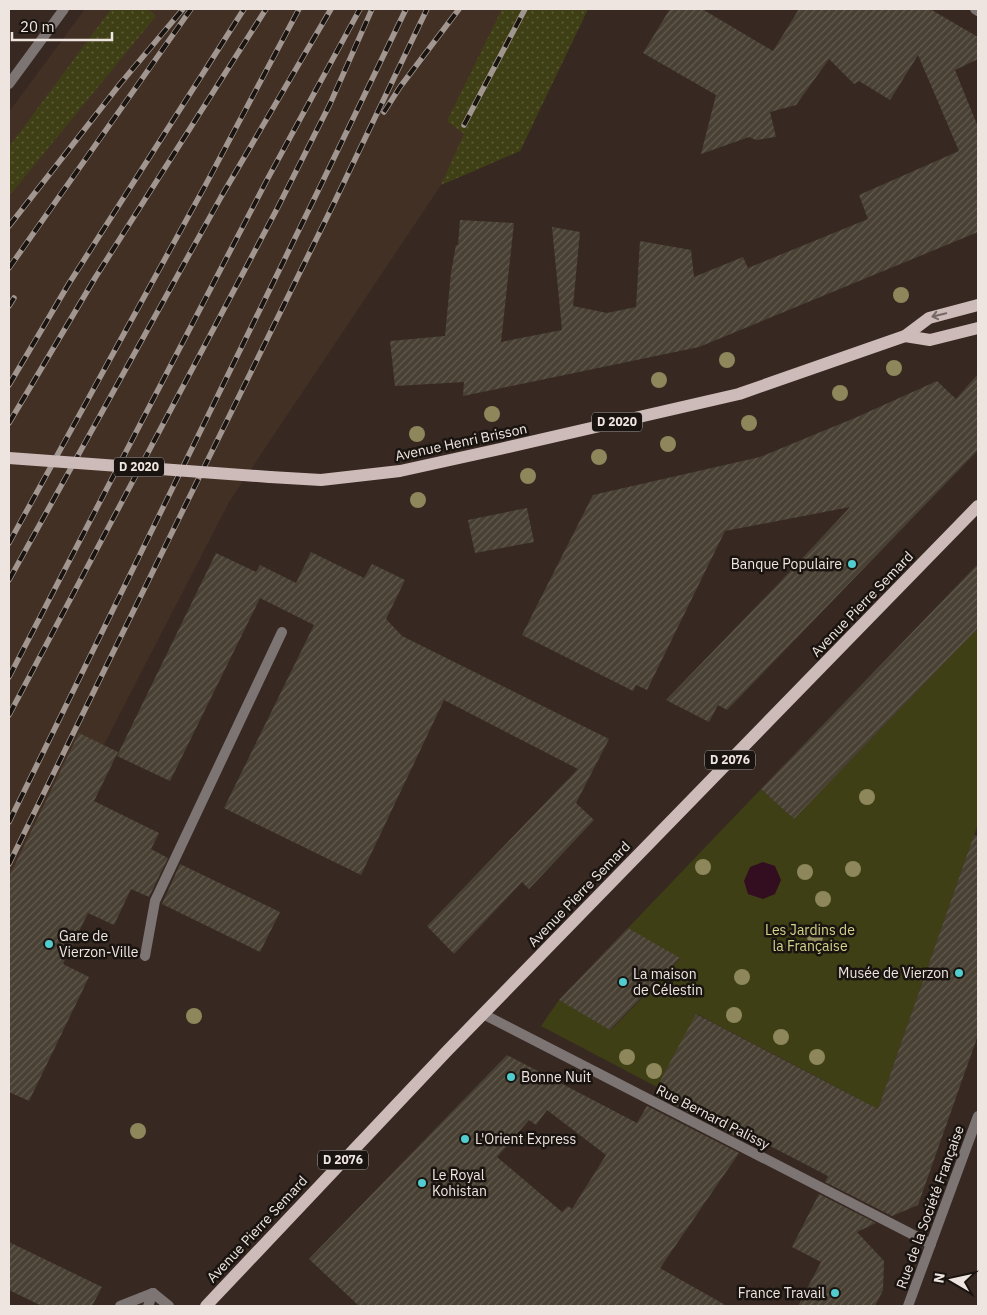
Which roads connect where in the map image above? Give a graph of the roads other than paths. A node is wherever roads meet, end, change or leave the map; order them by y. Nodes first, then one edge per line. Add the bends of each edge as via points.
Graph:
1 (64, 9) edge
2 (975, 9) edge
3 (978, 11) edge
4 (9, 84) edge
5 (978, 305) edge
6 (978, 328) edge
7 (905, 336) junction
8 (9, 458) edge
9 (978, 506) edge
10 (282, 632) dead end
11 (145, 956) dead end
12 (483, 1014) junction
13 (978, 1116) edge
14 (931, 1244) junction
15 (153, 1293) junction
16 (120, 1306) edge
17 (148, 1306) edge
18 (169, 1306) edge
19 (206, 1306) edge
20 (908, 1306) edge

1 - 4 street
2 - 3 street
5 -> 7 main road, Avenue Henri Brisson via 928,318
6 - 7 main road, Avenue Henri Brisson via 930,340
7 - 8 main road, Avenue Henri Brisson / D 2020, bridge via 739,394 400,471 321,480
9 - 12 main road, Avenue Pierre Semard / D 2076
10 - 11 street via 155,901
12 - 14 street, Rue Bernard Palissy
12 - 19 main road, Avenue Pierre Semard / D 2076
13 - 14 street, Rue de la Société Française
14 - 20 street, Rue de la Société Française
15 - 16 street
15 - 17 street
15 - 18 street

